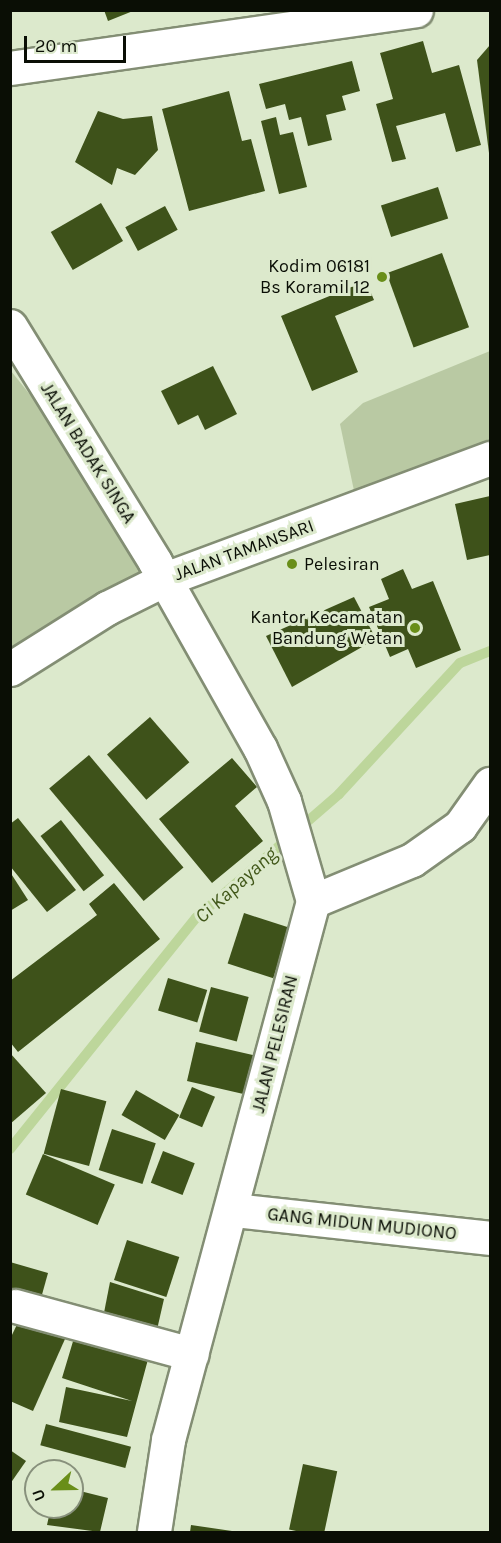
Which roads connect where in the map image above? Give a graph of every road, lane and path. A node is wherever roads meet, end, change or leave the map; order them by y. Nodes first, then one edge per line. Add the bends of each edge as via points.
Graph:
1 (416, 10) edge
2 (10, 68) edge
3 (10, 326) edge
4 (490, 458) edge
5 (165, 579) junction
6 (10, 669) edge
7 (490, 784) edge
8 (313, 901) junction
9 (233, 1209) junction
10 (490, 1238) edge
11 (15, 1306) dead end
12 (192, 1354) junction
13 (154, 1533) edge

1 - 2 street
3 - 5 street, JALAN BADAK SINGA
4 - 5 street, JALAN TAMANSARI
5 - 6 street, JALAN TAMANSARI via 107,608
5 - 8 street, JALAN PELESIRAN via 260,748 287,810
7 - 8 street via 460,825 412,860
8 - 9 street, JALAN PELESIRAN
9 - 10 street, GANG MIDUN MUDIONO
9 - 12 street, JALAN PELESIRAN
11 - 12 street
12 - 13 street, JALAN PELESIRAN via 168,1440

